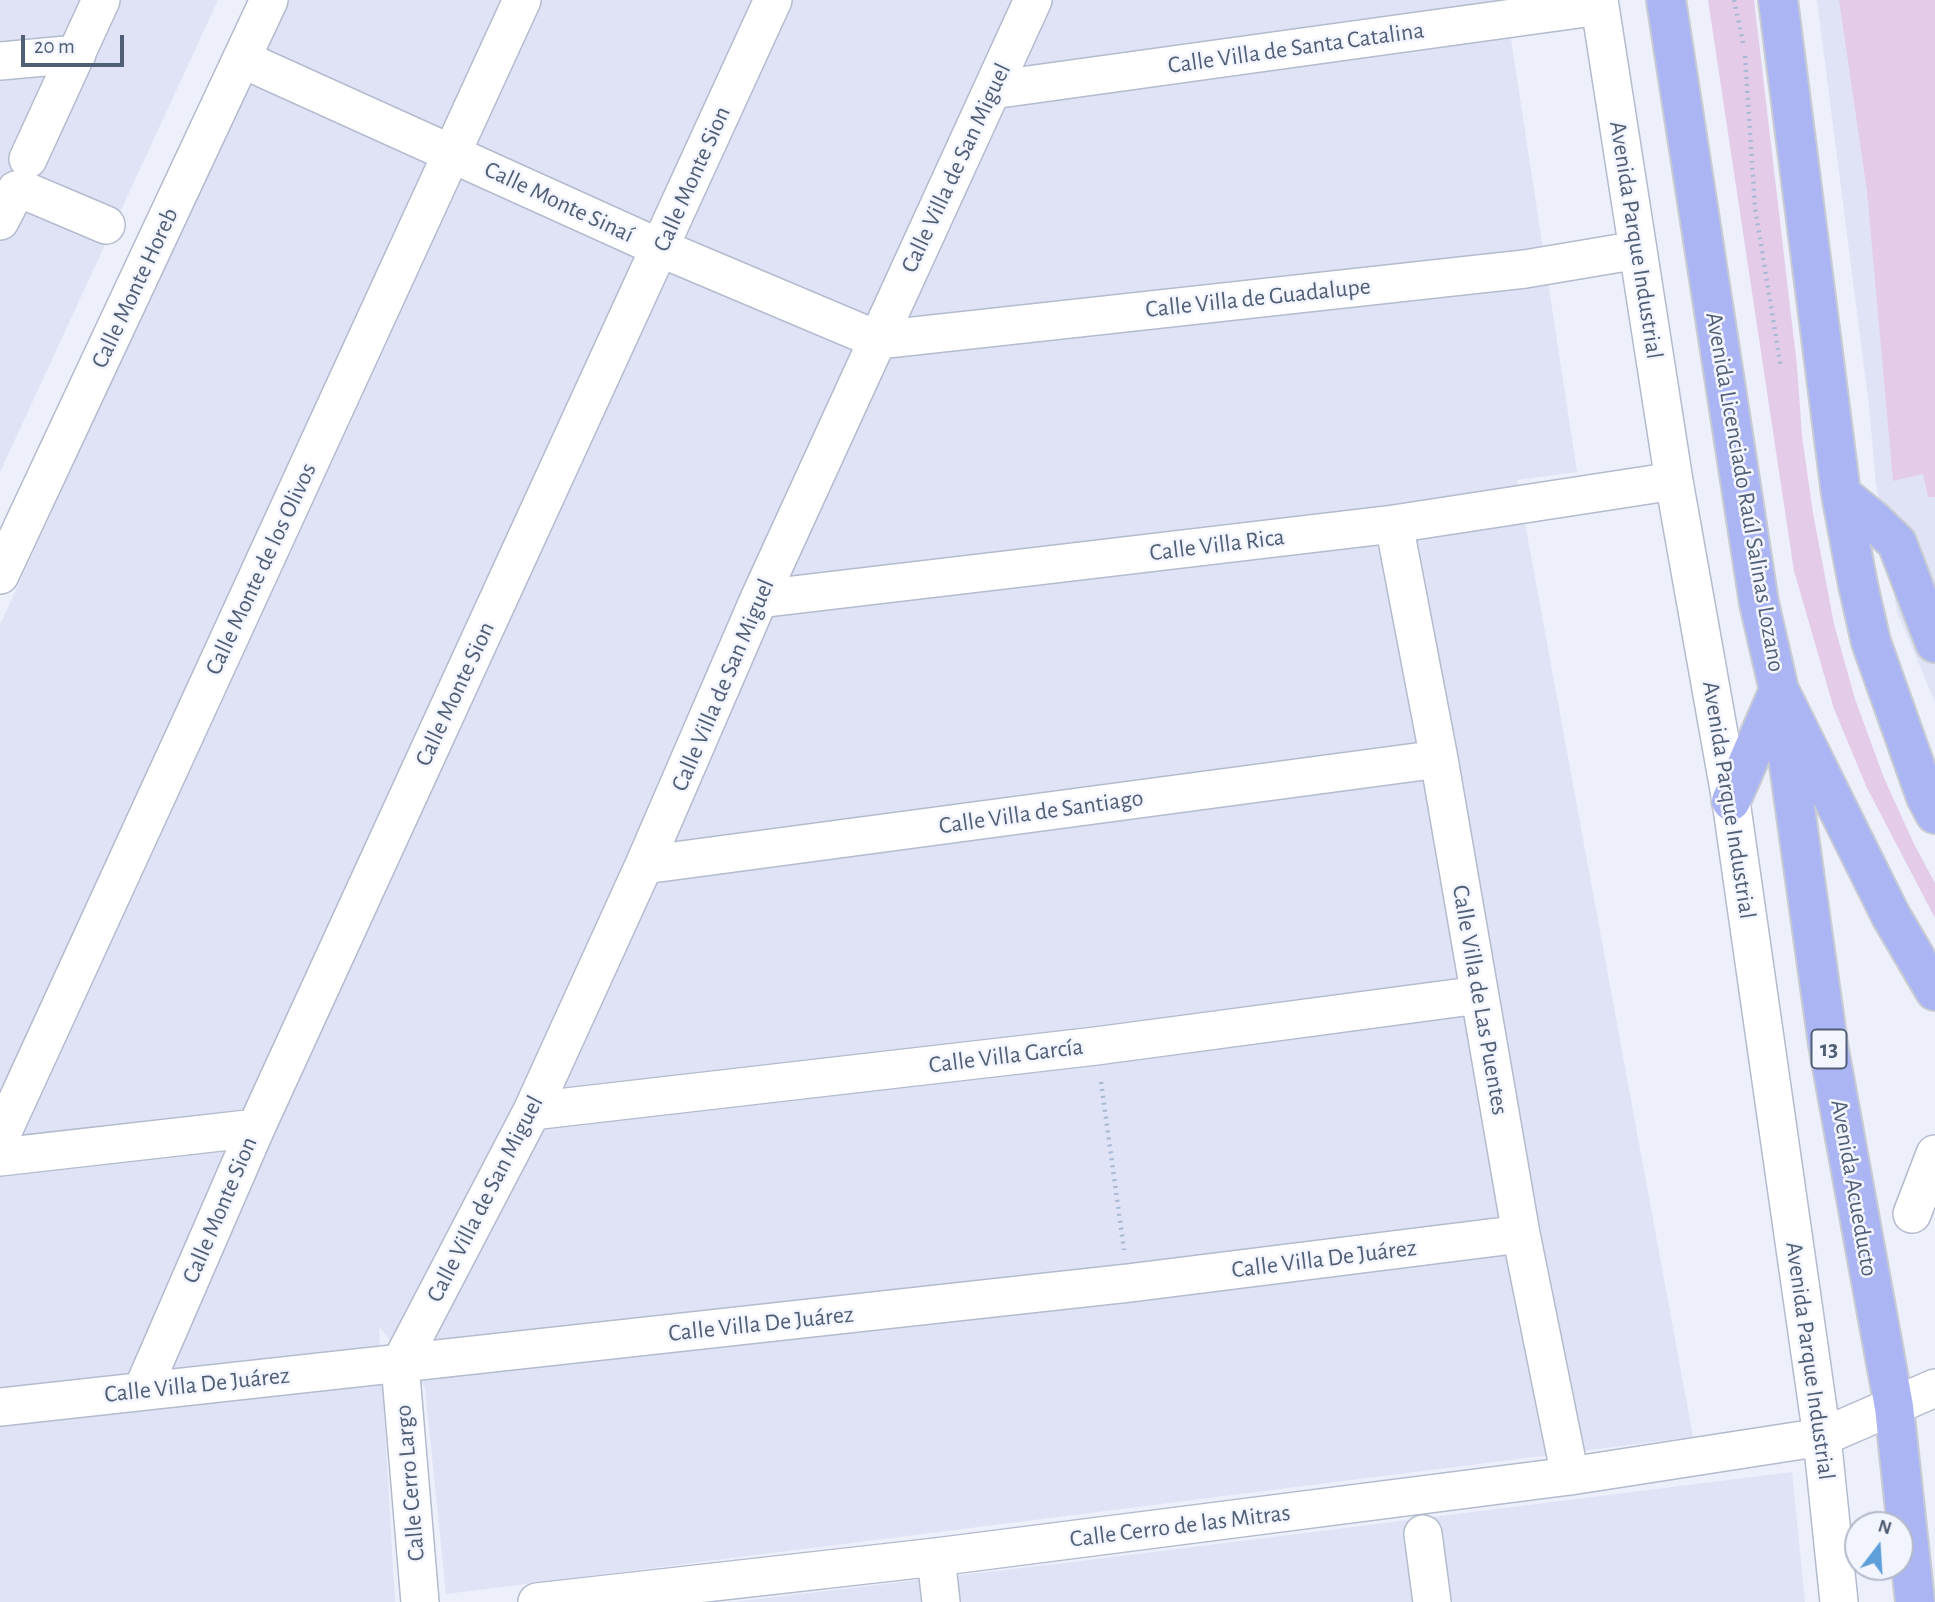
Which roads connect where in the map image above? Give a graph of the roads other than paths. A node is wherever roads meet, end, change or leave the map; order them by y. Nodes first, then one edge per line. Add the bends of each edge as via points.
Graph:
1 (101, 0) edge
2 (269, 0) edge
3 (522, 0) edge
4 (773, 0) edge
5 (1033, 0) edge
6 (1667, 0) edge
7 (1778, 0) edge
8 (1600, 3) edge
9 (77, 54) junction
10 (242, 59) junction
11 (0, 61) edge
12 (992, 90) junction
13 (452, 153) junction
14 (29, 159) dead end
15 (0, 221) edge
16 (106, 225) dead end
17 (660, 248) junction
18 (1638, 250) junction
19 (878, 340) junction
20 (1674, 481) junction
21 (1841, 494) junction
22 (1394, 524) junction
23 (0, 575) edge
24 (759, 599) junction
25 (1935, 643) edge
26 (1779, 690) junction
27 (1438, 760) junction
28 (1731, 801) junction
29 (1935, 814) edge
30 (644, 865) junction
31 (1935, 991) edge
32 (1479, 995) junction
33 (532, 1111) junction
34 (256, 1128) junction
35 (0, 1138) edge
36 (1935, 1154) edge
37 (0, 1157) edge
38 (1935, 1180) edge
39 (1521, 1234) junction
40 (400, 1364) junction
41 (1935, 1388) edge
42 (142, 1391) junction
43 (1894, 1406) junction
44 (0, 1407) edge
45 (1822, 1437) junction
46 (1570, 1476) junction
47 (1423, 1534) dead end
48 (936, 1557) junction
49 (670, 1595) edge
50 (420, 1602) edge
51 (537, 1602) edge
52 (941, 1602) edge
53 (1432, 1602) edge
54 (1839, 1602) edge
55 (1915, 1602) edge

1 - 9 street
2 - 10 street, Calle Monte Horeb
3 - 13 street, Calle Monte de los Olivos
4 - 17 street, Calle Monte Sion
5 - 12 street, Calle Villa de San Miguel
6 - 26 main road, Avenida Licenciado Raúl Salinas Lozano via 1759,603
7 - 21 main road
8 - 12 street, Calle Villa de Santa Catalina
8 - 18 street, Avenida Parque Industrial
9 - 11 street
9 - 14 street
10 - 13 street, Calle Monte Sinaí
10 - 23 street, Calle Monte Horeb
12 - 19 street, Calle Villa de San Miguel
13 - 17 street, Calle Monte Sinaí
13 - 35 street, Calle Monte de los Olivos
15 - 16 street via 16,190 22,189
17 - 19 street, Calle Monte Sinaí
17 - 34 street, Calle Monte Sion
18 - 19 street, Calle Villa de Guadalupe via 1525,268
18 - 20 street, Avenida Parque Industrial
19 - 24 street, Calle Villa de San Miguel
20 - 22 street, Calle Villa Rica
20 - 28 street, Avenida Parque Industrial
21 - 25 main road via 1897,543
21 - 29 main road via 1871,642
22 - 24 street, Calle Villa Rica
22 - 27 street, Calle Villa de Las Puentes
24 - 30 street, Calle Villa de San Miguel
26 - 28 main road
26 - 31 main road, Avenida Licenciado Raúl Salinas Lozano via 1891,916
26 - 43 main road, Avenida Acueducto / 13 via 1828,1044
27 - 30 street, Calle Villa de Santiago
27 - 32 street, Calle Villa de Las Puentes
28 - 45 street, Avenida Parque Industrial
30 - 33 street, Calle Villa de San Miguel
32 - 33 street, Calle Villa García via 1096,1046
32 - 39 street, Calle Villa de Las Puentes
33 - 40 street, Calle Villa de San Miguel
34 - 37 street
34 - 42 street, Calle Monte Sion
36 - 38 street via 1917,1215
39 - 40 street, Calle Villa De Juárez via 1129,1283
39 - 46 street, Calle Villa de Las Puentes
40 - 42 street, Calle Villa De Juárez
40 - 50 street, Calle Cerro Largo
41 - 43 street, Calle Cerro de las Mitras
42 - 44 street, Calle Villa De Juárez
43 - 45 street, Calle Cerro de las Mitras
43 - 55 main road, Avenida Acueducto / 13
45 - 46 street, Calle Cerro de las Mitras
45 - 54 street, Avenida Parque Industrial
46 - 48 street, Calle Cerro de las Mitras
47 - 53 street
48 - 49 street, Calle Cerro de las Mitras
48 - 52 street
49 - 51 street, Calle Cerro de las Mitras

